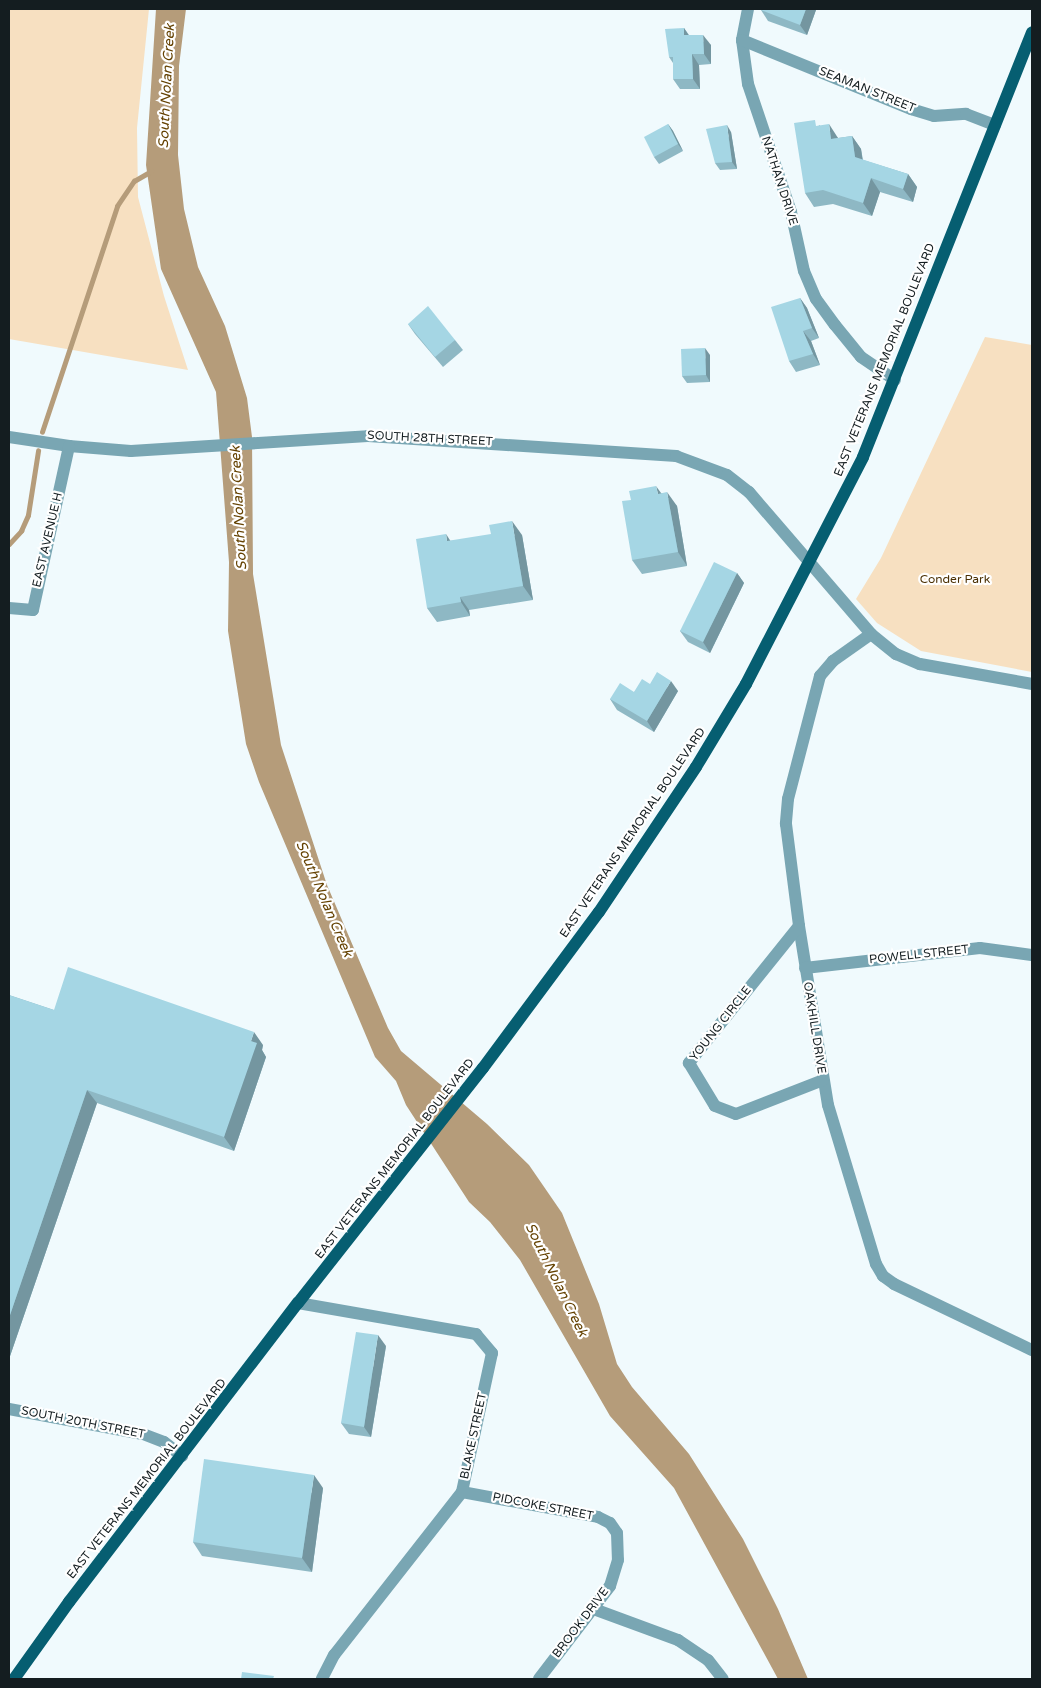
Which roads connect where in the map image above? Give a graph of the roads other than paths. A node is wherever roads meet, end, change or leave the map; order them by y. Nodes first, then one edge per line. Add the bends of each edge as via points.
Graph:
1 (748, 9) edge
2 (1032, 32) edge
3 (742, 40) junction
4 (995, 125) junction
5 (895, 380) junction
6 (9, 437) edge
7 (69, 446) junction
8 (810, 565) junction
9 (9, 608) edge
10 (871, 634) junction
11 (1032, 684) edge
12 (799, 926) junction
13 (1032, 955) edge
14 (805, 968) junction
15 (823, 1080) junction
16 (298, 1303) junction
17 (1032, 1350) edge
18 (9, 1409) edge
19 (182, 1456) junction
20 (462, 1492) junction
21 (617, 1533) joint
22 (591, 1608) junction
23 (14, 1679) edge
24 (322, 1679) edge
25 (538, 1679) edge
26 (723, 1679) edge

1 - 3 street, NATHAN DRIVE
2 - 4 main road, EAST VETERANS MEMORIAL BOULEVARD
3 - 4 street, SEAMAN STREET via 911,109 934,116 966,114
3 - 5 street, NATHAN DRIVE via 748,84 791,212 804,271 816,299 862,357
4 - 5 main road, EAST VETERANS MEMORIAL BOULEVARD
5 - 8 main road, EAST VETERANS MEMORIAL BOULEVARD
6 - 7 street, SOUTH 28TH STREET
7 - 8 street, SOUTH 28TH STREET via 131,451 193,450 368,436 676,456 727,476 749,492
7 - 9 street, EAST AVENUE H via 32,610
8 - 10 street, SOUTH 28TH STREET
8 - 16 main road, EAST VETERANS MEMORIAL BOULEVARD via 746,684 696,767 599,912 483,1068
10 - 11 street, SOUTH 28TH STREET via 896,654 920,664
10 - 12 street, OAKHILL DRIVE via 833,661 820,676 788,799 786,824
12 - 14 street, OAKHILL DRIVE
12 - 15 street, YOUNG CIRCLE via 689,1063 715,1106 736,1114
13 - 14 street, POWELL STREET via 980,948
14 - 15 street, OAKHILL DRIVE
15 - 17 street, OAKHILL DRIVE via 876,1264 884,1276 894,1284
16 - 19 main road, EAST VETERANS MEMORIAL BOULEVARD
16 - 20 street, BLAKE STREET via 476,1334 492,1353
18 - 19 street, SOUTH 20TH STREET via 143,1434 164,1442
19 - 23 main road, EAST VETERANS MEMORIAL BOULEVARD
20 - 21 street, PIDCOKE STREET via 598,1517 610,1523
20 - 24 street, BLAKE STREET via 334,1655
21 - 22 street, BROOK DRIVE via 618,1560 610,1586
22 - 25 street, BROOK DRIVE
22 - 26 street via 678,1640 708,1660

